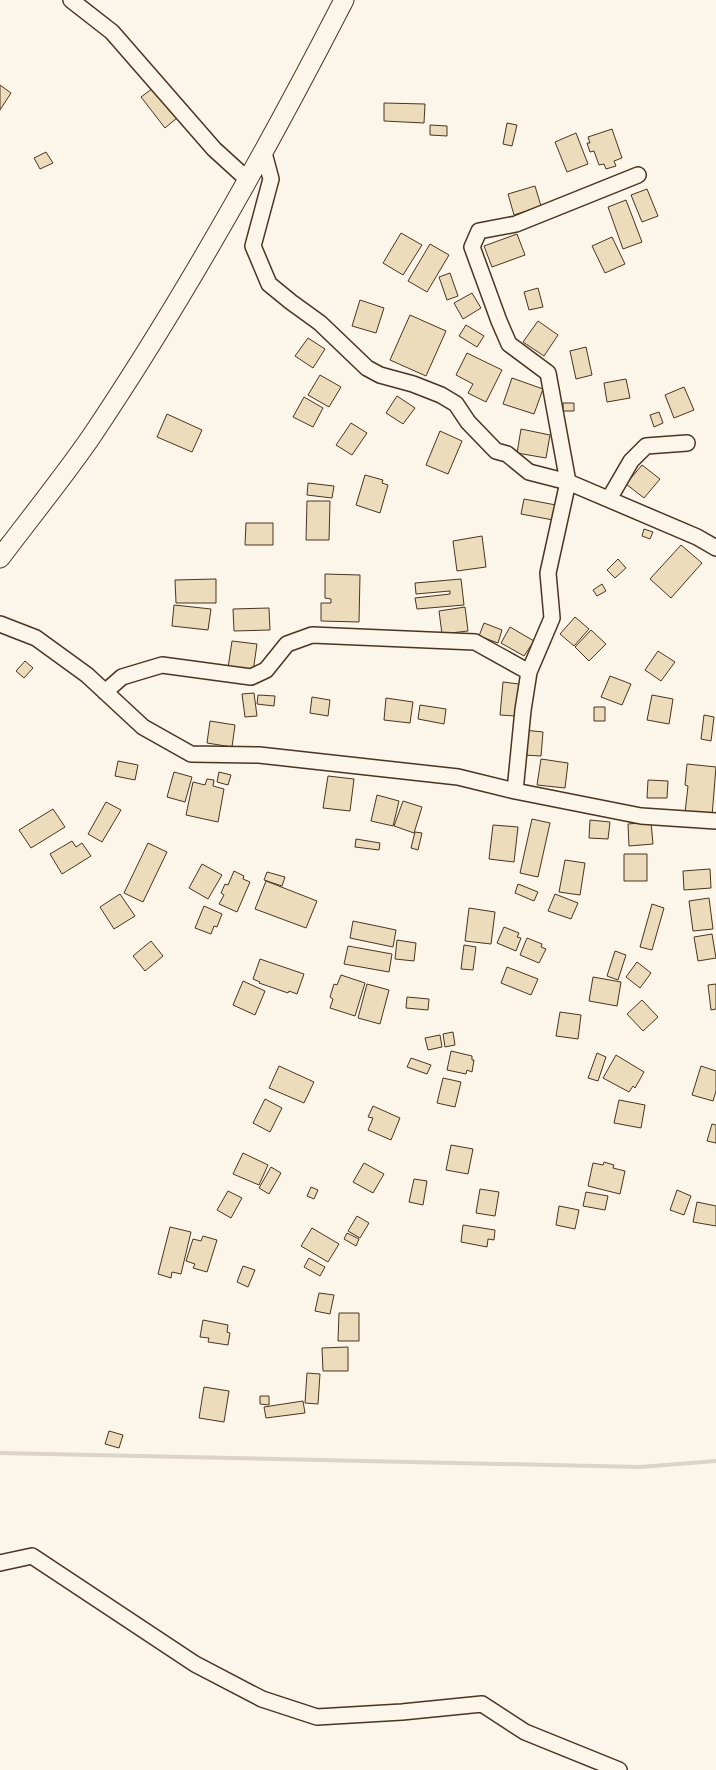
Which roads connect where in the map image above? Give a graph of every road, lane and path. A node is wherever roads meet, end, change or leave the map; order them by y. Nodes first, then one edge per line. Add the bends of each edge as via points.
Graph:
1 (71, 0) edge
2 (344, 0) edge
3 (264, 153) junction
4 (638, 175) dead end
5 (248, 180) junction
6 (687, 443) dead end
7 (568, 482) junction
8 (609, 499) junction
9 (716, 548) edge
10 (0, 558) edge
11 (0, 624) edge
12 (529, 672) junction
13 (105, 692) junction
14 (514, 791) junction
15 (716, 821) edge
16 (0, 1563) edge
17 (619, 1770) edge

1 - 5 street via 112,32 214,149
2 - 3 main road
3 - 5 main road
3 - 7 street via 271,179 253,246 269,284 320,323 367,368 441,395 456,404 468,422 496,451 507,454 529,472
4 - 7 street via 516,224 480,231 472,246 509,344 548,373
5 - 10 main road via 161,329 90,439
6 - 8 street via 646,446 631,461
7 - 8 street
7 - 12 street via 548,573 552,618
8 - 9 street
11 - 13 street via 36,638
12 - 13 street via 475,642 312,635 287,644 266,670 251,677 162,665 122,677
12 - 14 street
13 - 14 street via 143,727 191,754 259,755 458,777
14 - 15 street via 641,816
16 - 17 street via 32,1556 194,1664 262,1699 317,1717 482,1704 525,1732

